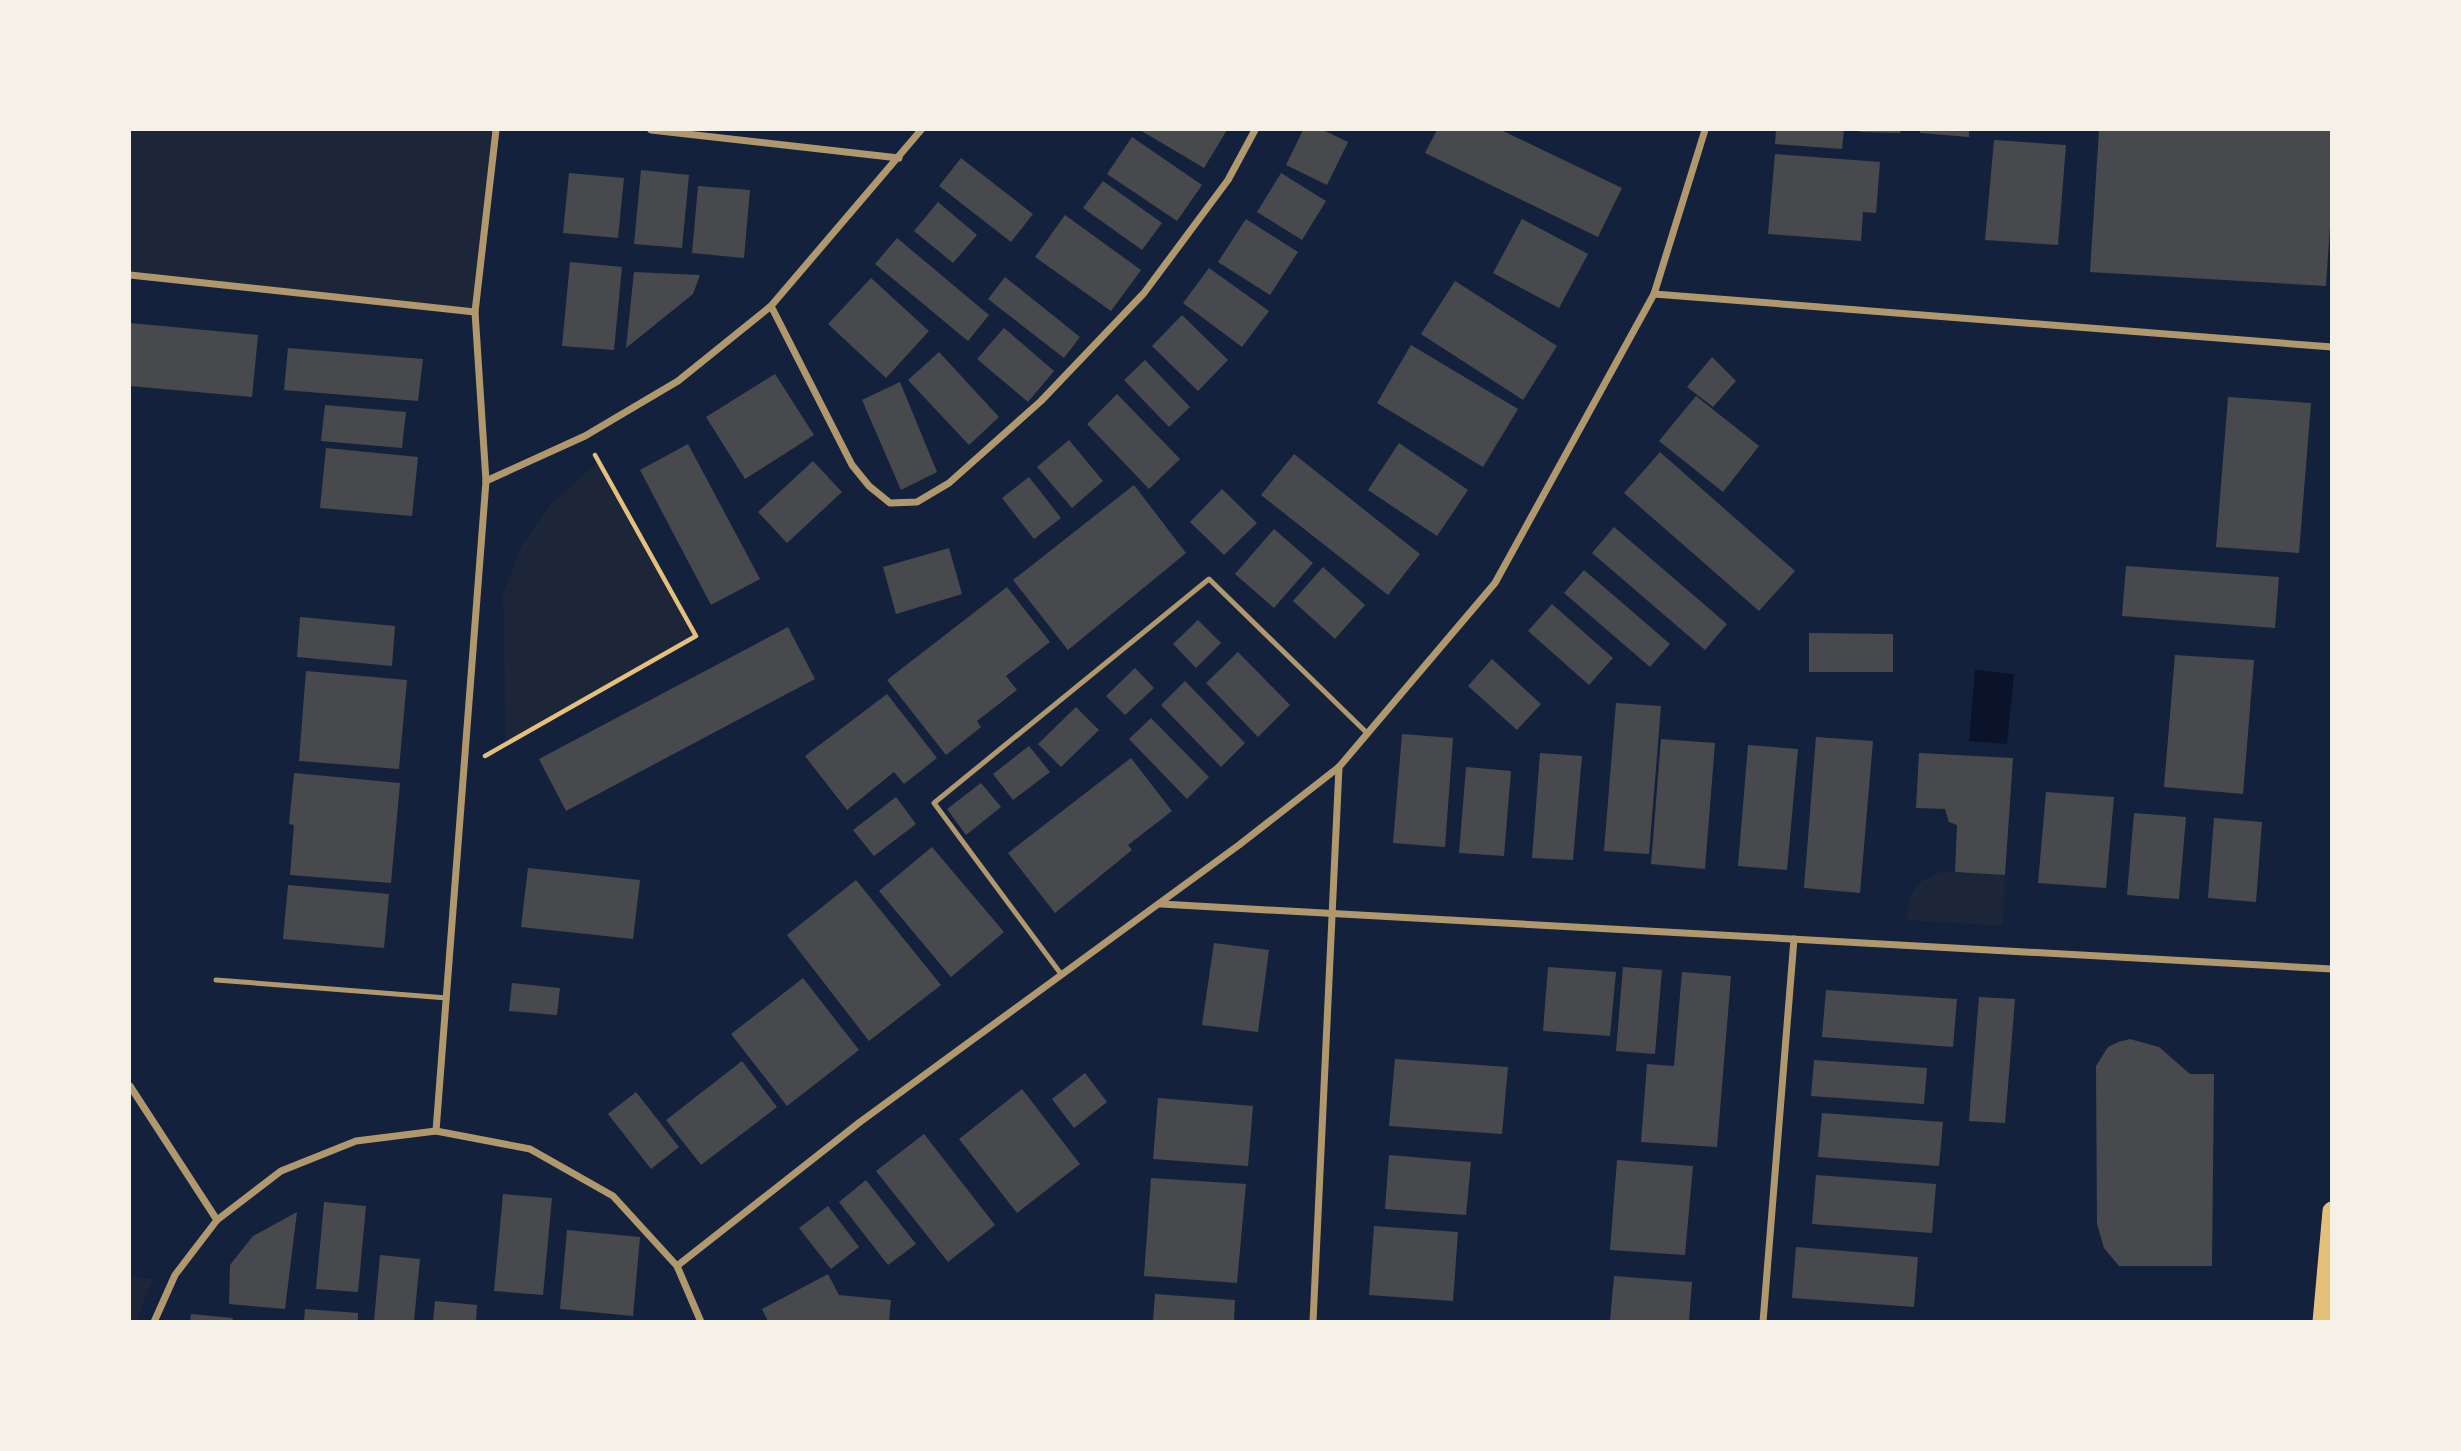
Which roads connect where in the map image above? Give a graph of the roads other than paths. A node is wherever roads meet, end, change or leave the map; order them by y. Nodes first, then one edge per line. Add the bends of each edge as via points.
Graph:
1 (496, 130) edge
2 (651, 130) edge
3 (921, 130) edge
4 (1255, 130) edge
5 (1705, 130) edge
6 (899, 158) junction
7 (130, 275) edge
8 (1654, 293) junction
9 (771, 306) junction
10 (475, 313) junction
11 (2332, 346) edge
12 (486, 481) junction
13 (1368, 734) junction
14 (1339, 767) junction
15 (1160, 904) junction
16 (1332, 913) junction
17 (1794, 939) junction
18 (2332, 969) edge
19 (1061, 974) junction
20 (216, 980) dead end
21 (447, 999) junction
22 (130, 1086) edge
23 (436, 1131) junction
24 (2332, 1211) edge
25 (217, 1220) junction
26 (677, 1266) junction
27 (154, 1321) edge
28 (701, 1321) edge
29 (1312, 1321) edge
30 (1763, 1321) edge
31 (2322, 1321) edge

1 - 10 street
2 - 6 street
3 - 6 street
4 - 9 street via 1228,180 1144,293 1041,401 949,483 917,502 890,503 852,465
5 - 8 street
6 - 9 street
7 - 10 street
8 - 11 street
8 - 13 street via 1495,583
9 - 12 street via 678,381 585,436
10 - 12 street
12 - 21 street
13 - 14 street
13 - 19 lane via 1209,579 934,803
14 - 15 street
14 - 16 street
15 - 16 street
15 - 19 street
16 - 17 street
16 - 29 street
17 - 18 street
17 - 30 street
19 - 26 street via 860,1122
20 - 21 lane
21 - 23 street
22 - 25 street
23 - 25 street via 356,1141 281,1171
23 - 26 street via 530,1149 613,1196
24 - 31 highway
25 - 27 street via 174,1275
26 - 28 street

